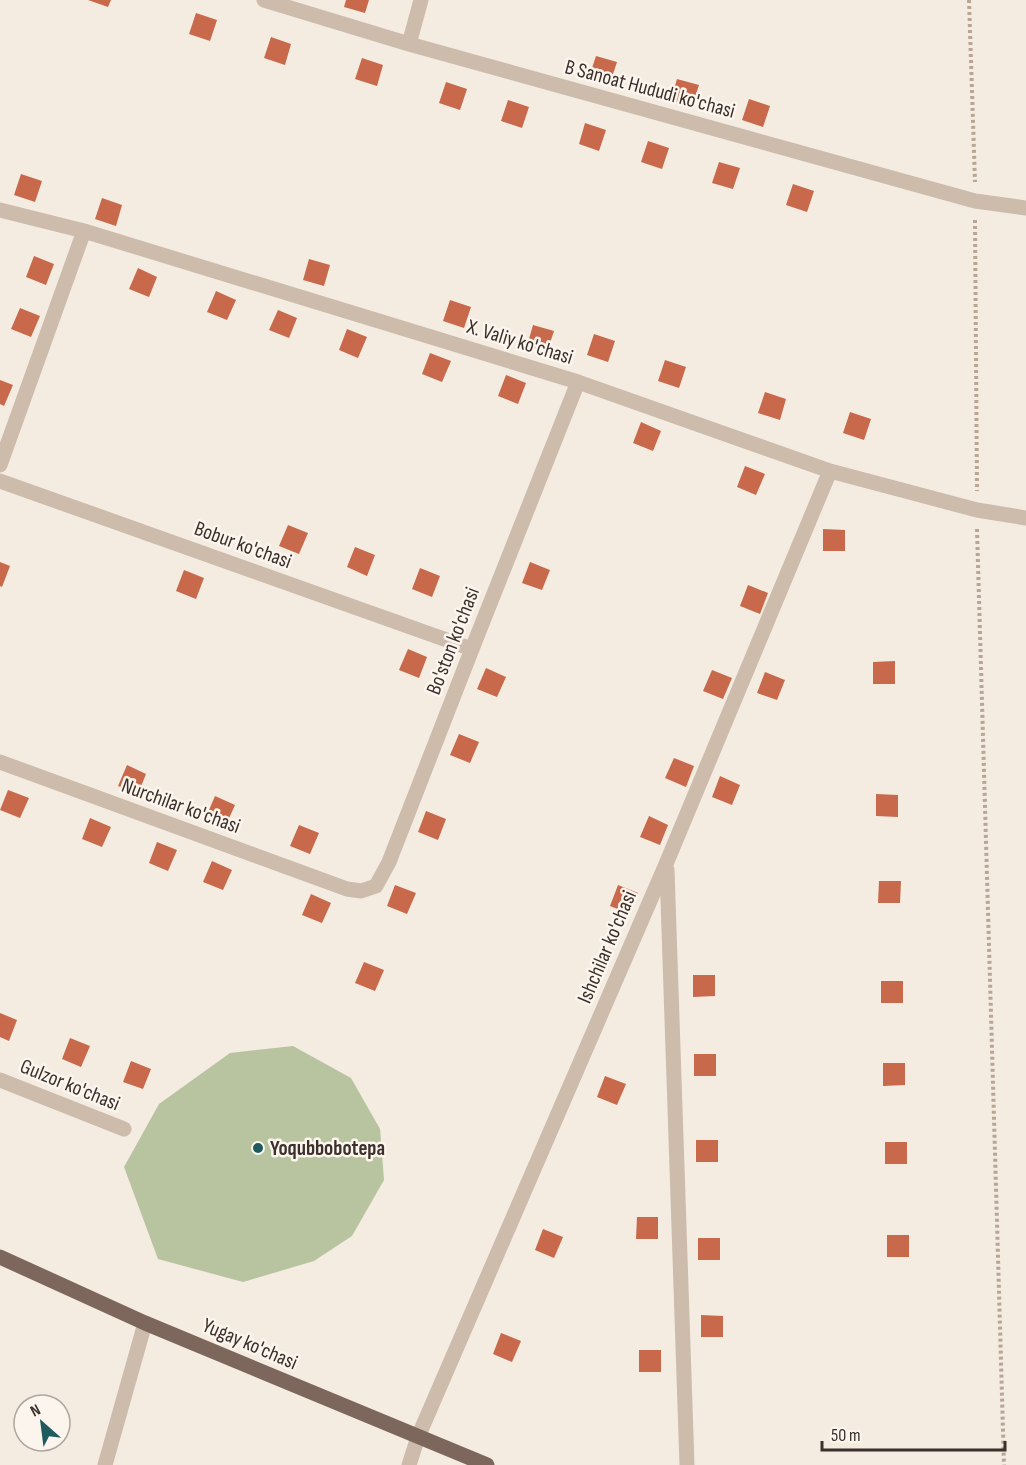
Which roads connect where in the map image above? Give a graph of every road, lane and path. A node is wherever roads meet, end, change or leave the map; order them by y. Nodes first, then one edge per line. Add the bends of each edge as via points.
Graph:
1 (264, 0) edge
2 (422, 0) edge
3 (969, 0) edge
4 (409, 44) junction
5 (975, 201) junction
6 (1026, 208) edge
7 (0, 210) edge
8 (84, 231) junction
9 (578, 382) junction
10 (0, 465) edge
11 (830, 471) junction
12 (0, 481) edge
13 (977, 510) junction
14 (1026, 518) edge
15 (472, 649) junction
16 (0, 762) edge
17 (666, 864) junction
18 (347, 889) joint
19 (0, 1080) edge
20 (124, 1129) dead end
21 (0, 1257) edge
22 (146, 1323) junction
23 (418, 1437) junction
24 (105, 1465) edge
25 (409, 1465) edge
26 (487, 1465) edge
27 (687, 1465) edge
28 (1004, 1465) edge

1 - 4 street, B Sanoat Hududi ko'chasi
2 - 4 street
3 - 5 path
4 - 5 street, B Sanoat Hududi ko'chasi
5 - 6 street, B Sanoat Hududi ko'chasi
5 - 13 path
7 - 8 street, X. Valiy ko'chasi
8 - 9 street, X. Valiy ko'chasi
8 - 10 street
9 - 11 street, X. Valiy ko'chasi
9 - 15 street, Bo'ston ko'chasi
11 - 13 street, X. Valiy ko'chasi
11 - 17 street, Ishchilar ko'chasi
12 - 15 street, Bobur ko'chasi
13 - 14 street, X. Valiy ko'chasi
13 - 28 path
15 - 18 street, Bo'ston ko'chasi via 389,862 376,886 361,891
16 - 18 street, Nurchilar ko'chasi
17 - 23 street, Ishchilar ko'chasi
17 - 27 street
19 - 20 street, Gulzor ko'chasi
21 - 22 main road, Yugay ko'chasi
22 - 23 main road, Yugay ko'chasi
22 - 24 street
23 - 25 street, Ishchilar ko'chasi
23 - 26 main road, Yugay ko'chasi

